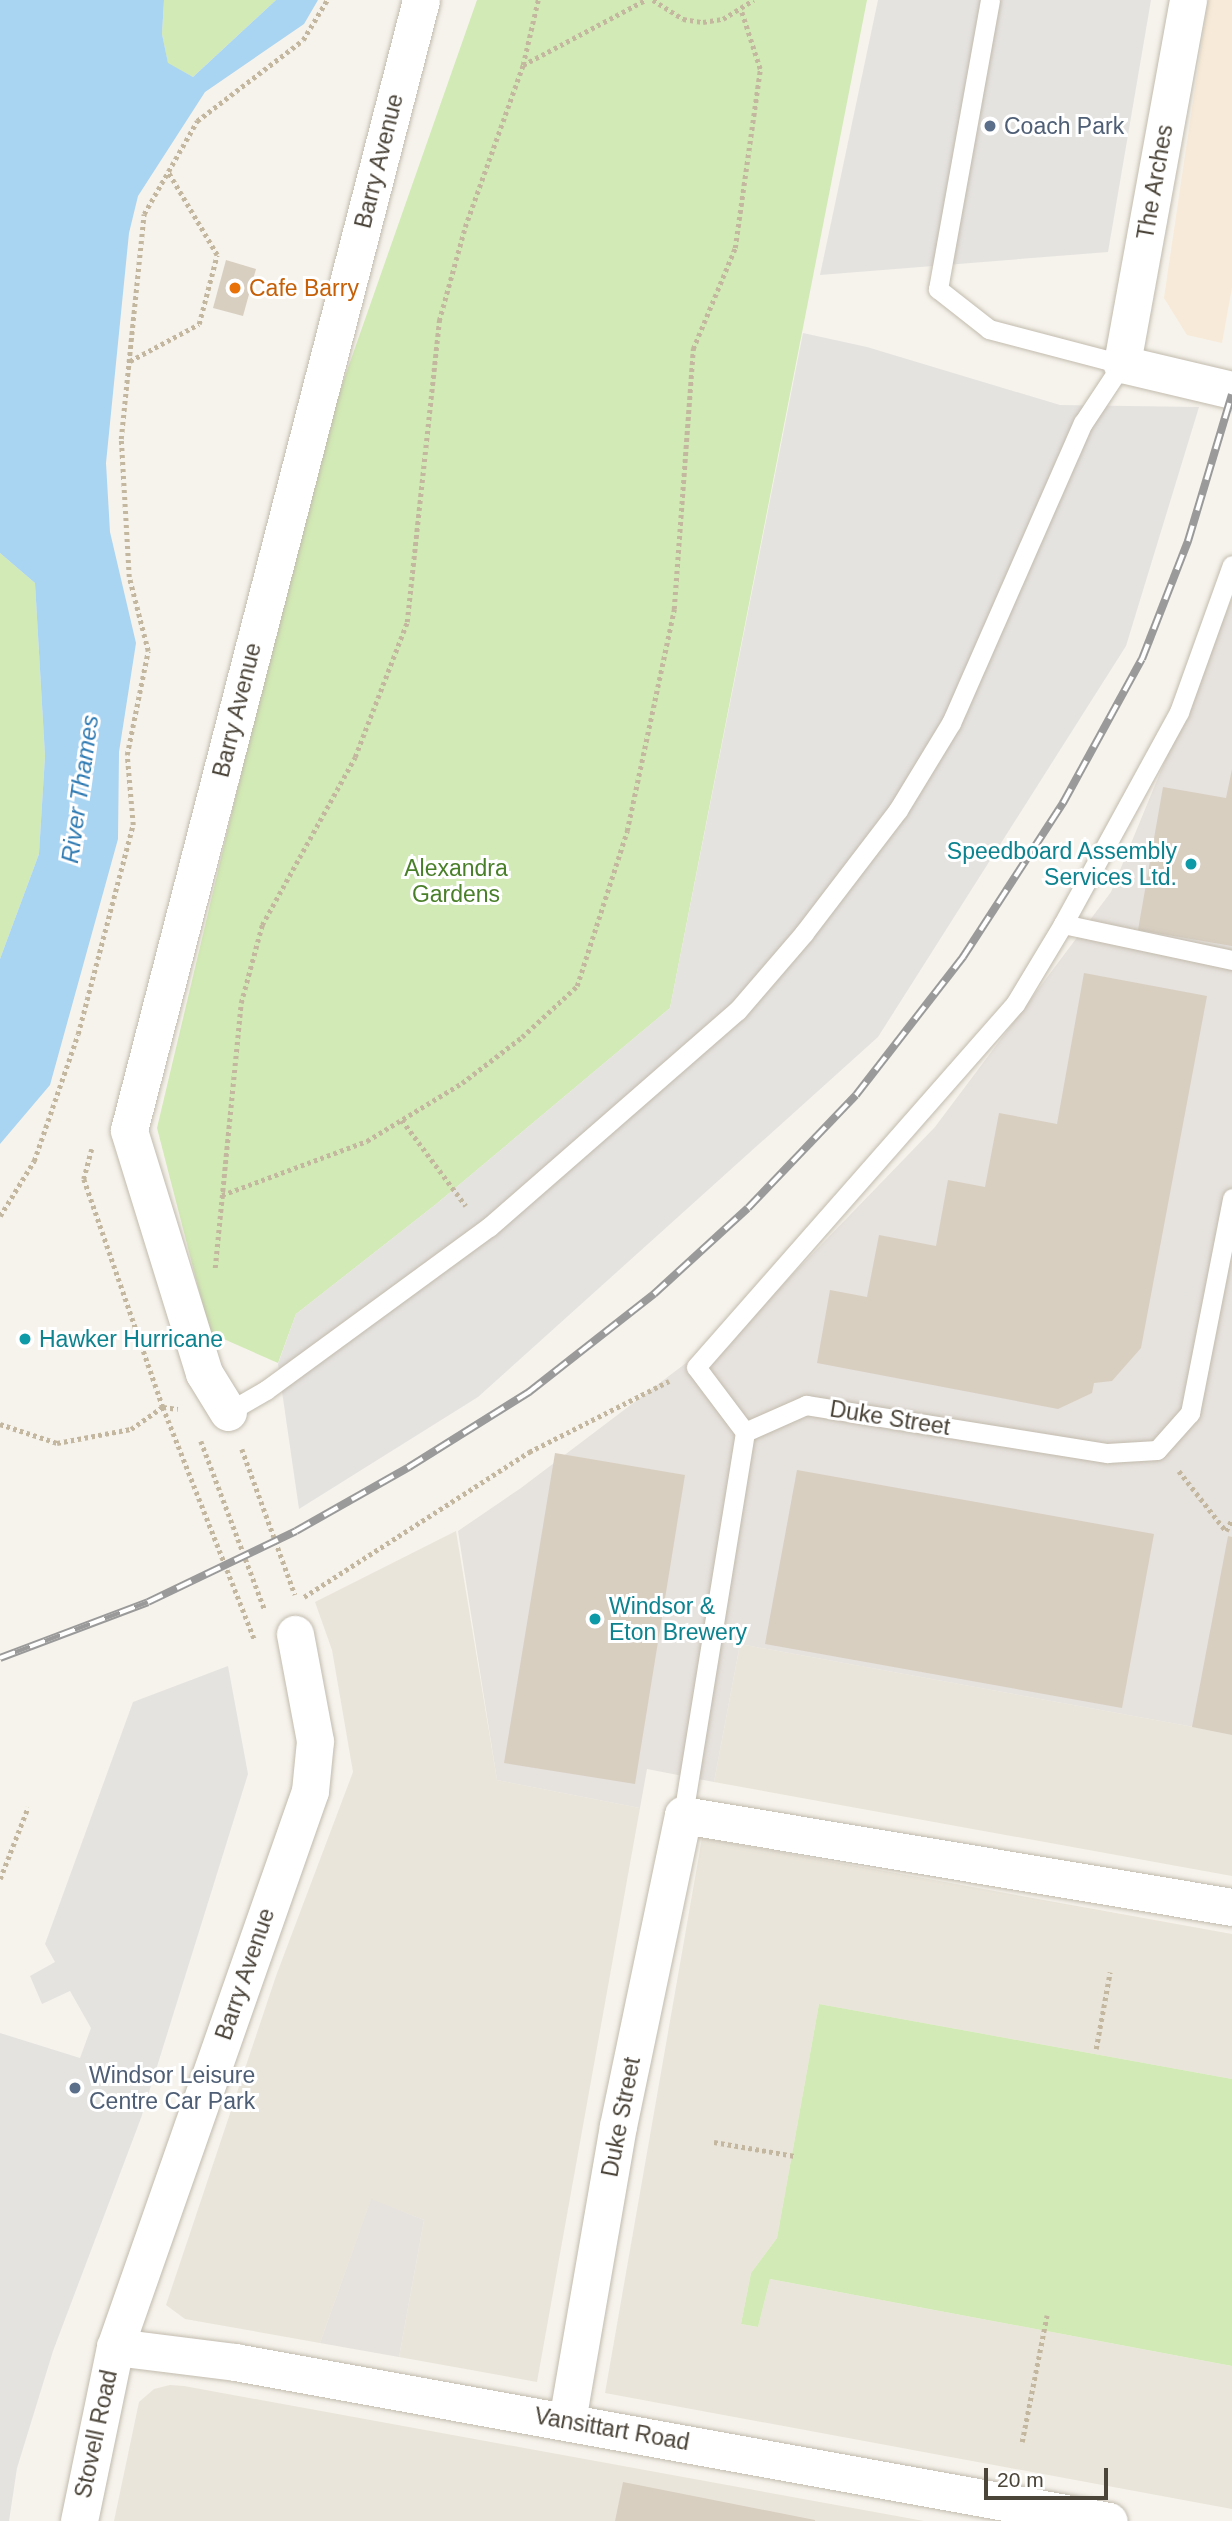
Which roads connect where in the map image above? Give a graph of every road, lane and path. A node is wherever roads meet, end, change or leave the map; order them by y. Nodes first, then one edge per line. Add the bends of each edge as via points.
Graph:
1 (327, 0) edge
2 (421, 0) edge
3 (538, 0) edge
4 (645, 0) edge
5 (653, 0) edge
6 (753, 0) edge
7 (990, 0) edge
8 (1188, 0) edge
9 (741, 10) junction
10 (523, 65) junction
11 (168, 172) junction
12 (130, 361) junction
13 (1122, 364) junction
14 (1232, 390) edge
15 (1232, 565) edge
16 (1063, 924) junction
17 (1232, 960) edge
18 (402, 1120) junction
19 (222, 1195) junction
20 (1232, 1198) edge
21 (0, 1216) edge
22 (485, 1230) junction
23 (214, 1277) dead end
24 (696, 1367) junction
25 (228, 1412) junction
26 (0, 1424) edge
27 (745, 1432) junction
28 (199, 1436) dead end
29 (1160, 1447) junction
30 (1232, 1519) edge
31 (296, 1618) junction
32 (303, 1679) junction
33 (28, 1807) dead end
34 (683, 1815) junction
35 (0, 1880) edge
36 (1232, 1907) edge
37 (1110, 1972) dead end
38 (1096, 2049) dead end
39 (714, 2142) dead end
40 (795, 2156) dead end
41 (1047, 2315) dead end
42 (114, 2347) junction
43 (567, 2421) junction
44 (1022, 2442) dead end
45 (79, 2521) edge
46 (1109, 2521) edge

1 - 11 path via 303,40 197,121
2 - 25 street, Barry Avenue via 129,1130 204,1373
3 - 10 path
4 - 10 path
5 - 9 path via 683,19 703,22
6 - 9 path
7 - 13 lane via 938,289 989,330
8 - 13 street, The Arches
9 - 18 path via 760,69 755,125 735,248 693,349 674,609 627,831 577,986 522,1037
10 - 19 path via 465,227 439,321 407,622 355,757 262,925 241,1003
11 - 12 path via 144,214
11 - 12 path via 217,255 199,324
12 - 21 path via 121,439 129,577 148,650 127,755 133,825 78,1034 34,1161
13 - 14 street
13 - 22 lane via 1083,423 951,723 898,810 804,933 737,1011
15 - 16 lane via 1179,712
16 - 17 lane
16 - 24 lane via 1015,1004
18 - 19 path via 367,1141
18 - 22 path
19 - 23 path
20 - 29 lane via 1190,1413
22 - 25 lane via 266,1390
24 - 27 lane
24 - 31 path via 529,1452
25 - 31 path
26 - 32 path via 57,1443 131,1429 163,1407 253,1639
27 - 29 lane, Duke Street via 806,1405 1107,1453
27 - 34 lane, Duke Street
28 - 31 path via 265,1612
29 - 30 path via 1226,1531
31 - 32 street, Barry Avenue
32 - 42 street, Barry Avenue via 315,1741 310,1791
33 - 35 path
34 - 36 street
34 - 43 street, Duke Street via 618,2126
37 - 38 path
39 - 40 path
41 - 44 path
42 - 43 street, Vansittart Road via 235,2362
42 - 45 street, Stovell Road
43 - 46 street, Vansittart Road

